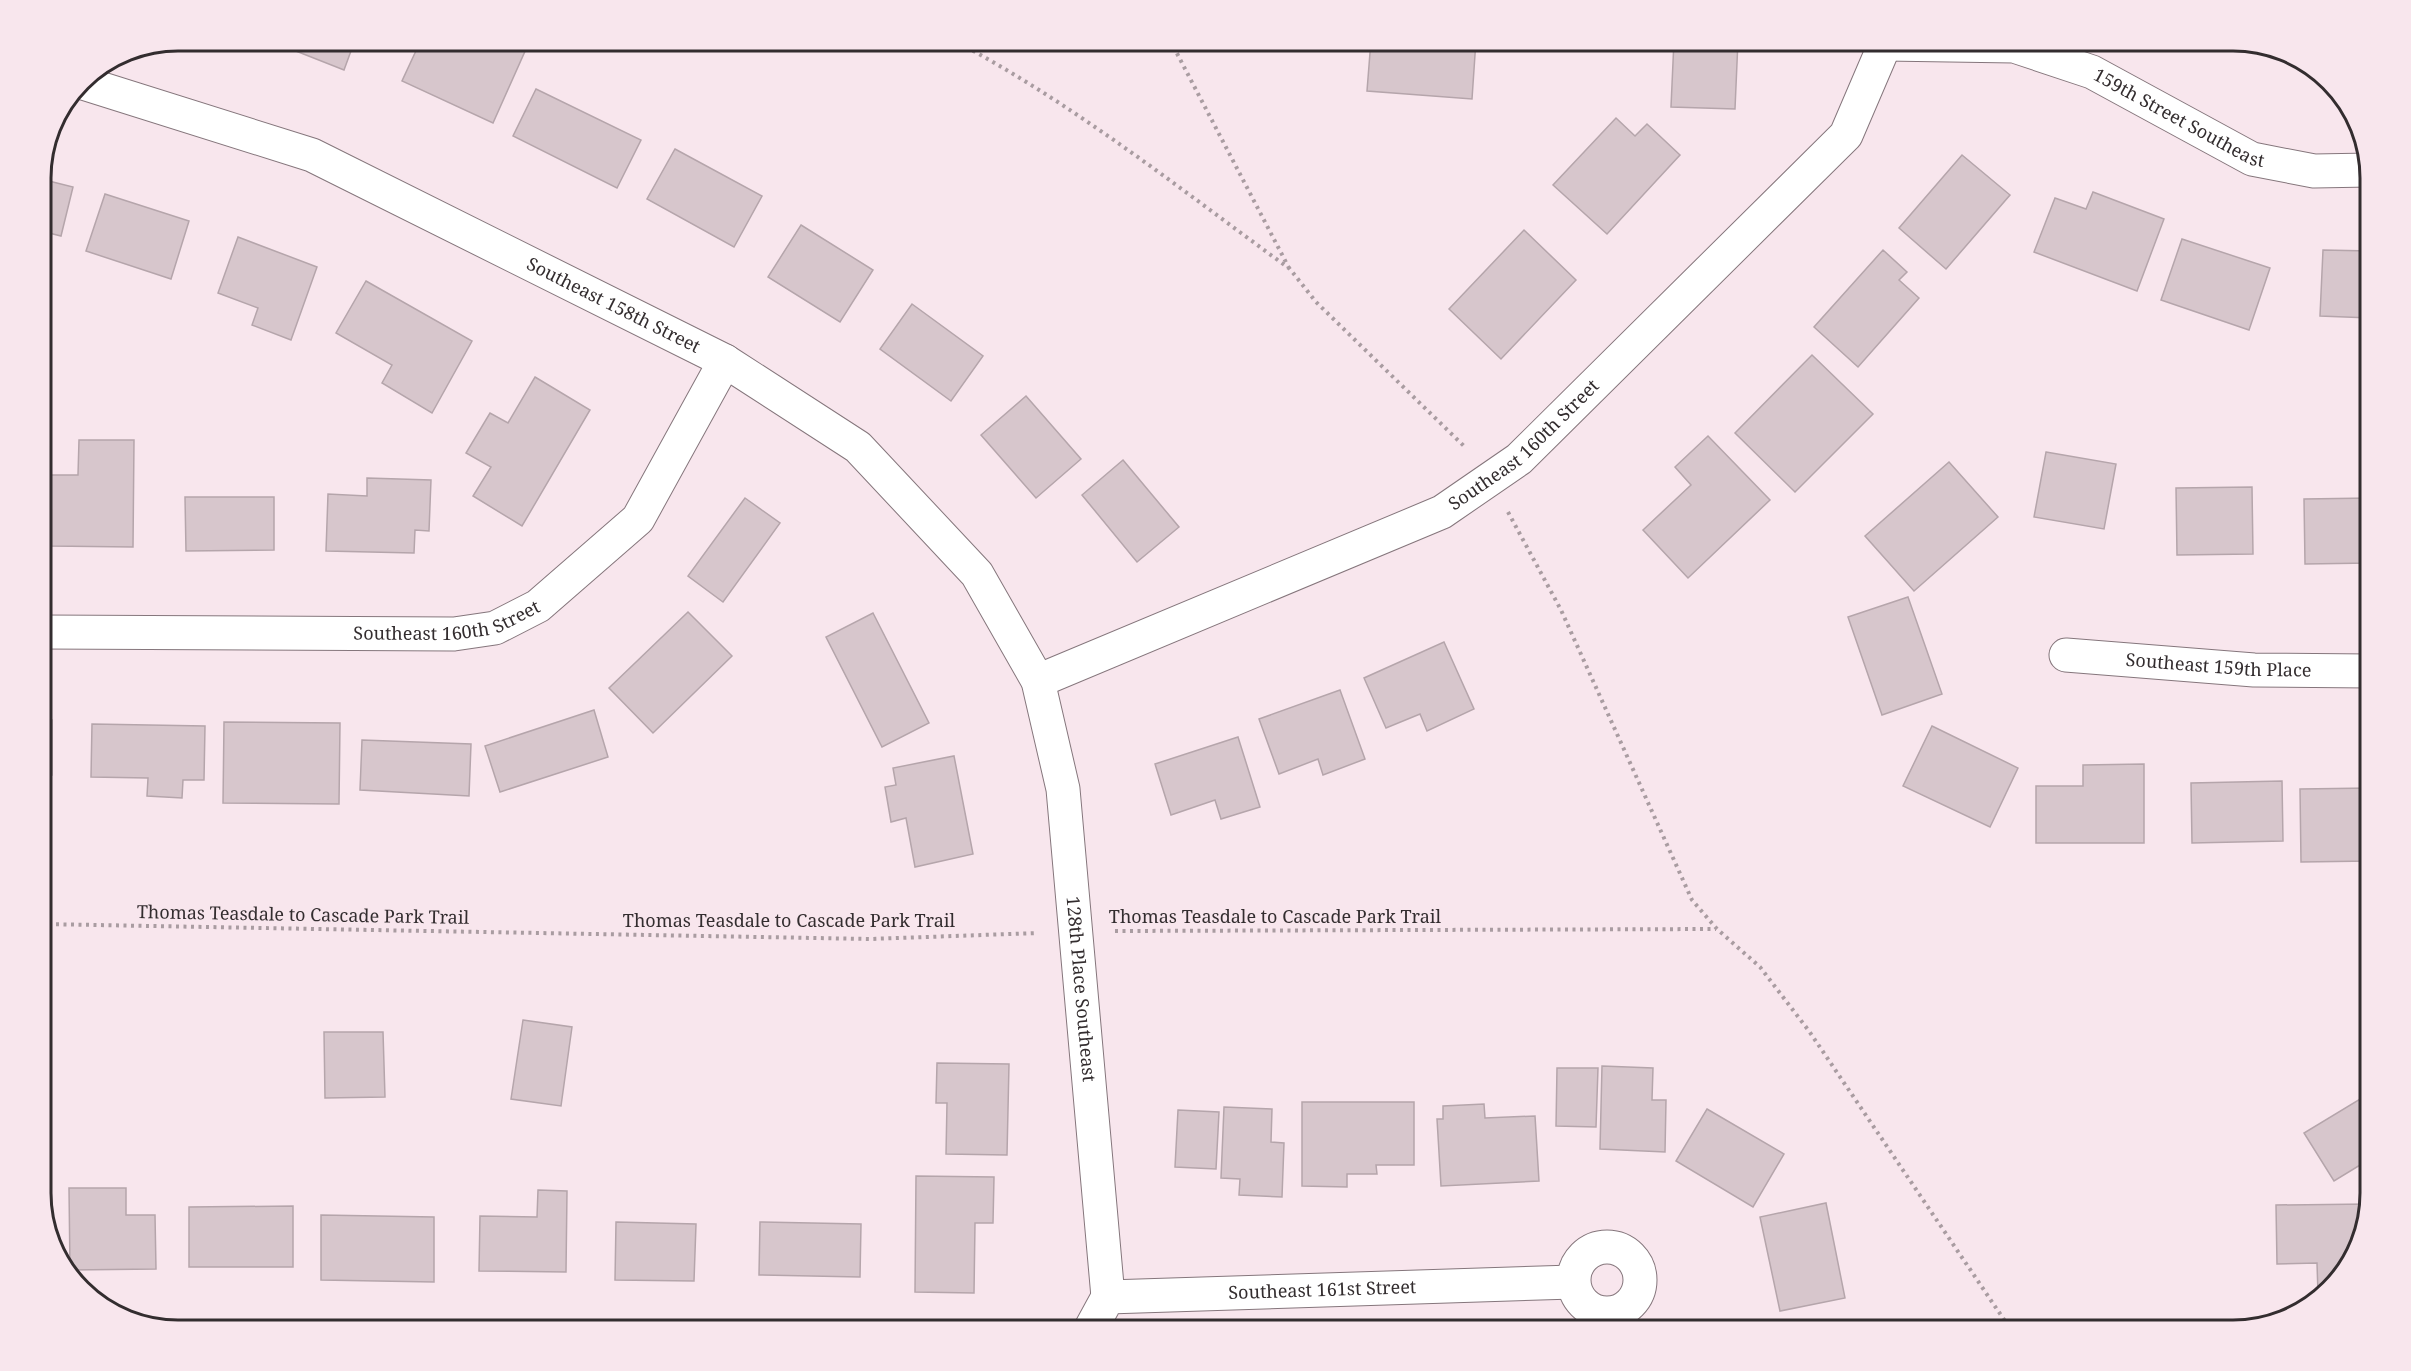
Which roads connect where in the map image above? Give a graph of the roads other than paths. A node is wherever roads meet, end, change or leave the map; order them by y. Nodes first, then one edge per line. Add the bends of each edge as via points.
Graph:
1 (1880, 51) edge
2 (2029, 51) edge
3 (91, 85) edge
4 (2360, 170) edge
5 (725, 361) junction
6 (51, 632) edge
7 (2066, 655) dead end
8 (2360, 671) edge
9 (1038, 681) junction
10 (1573, 1282) dead end
11 (1108, 1297) junction
12 (1095, 1320) edge

1 - 9 street, Southeast 160th Street via 1846,135 1519,459 1442,512
2 - 4 street, 159th Street Southeast via 2092,72 2252,159 2314,171
3 - 5 street, Southeast 158th Street via 312,154
5 - 6 street, Southeast 160th Street via 638,519 538,606 495,628 454,634
5 - 9 street, Southeast 158th Street via 858,447 977,574
7 - 8 street, Southeast 159th Place via 2254,670
9 - 11 street, 128th Place Southeast via 1063,789
10 - 11 street, Southeast 161st Street
11 - 12 street

